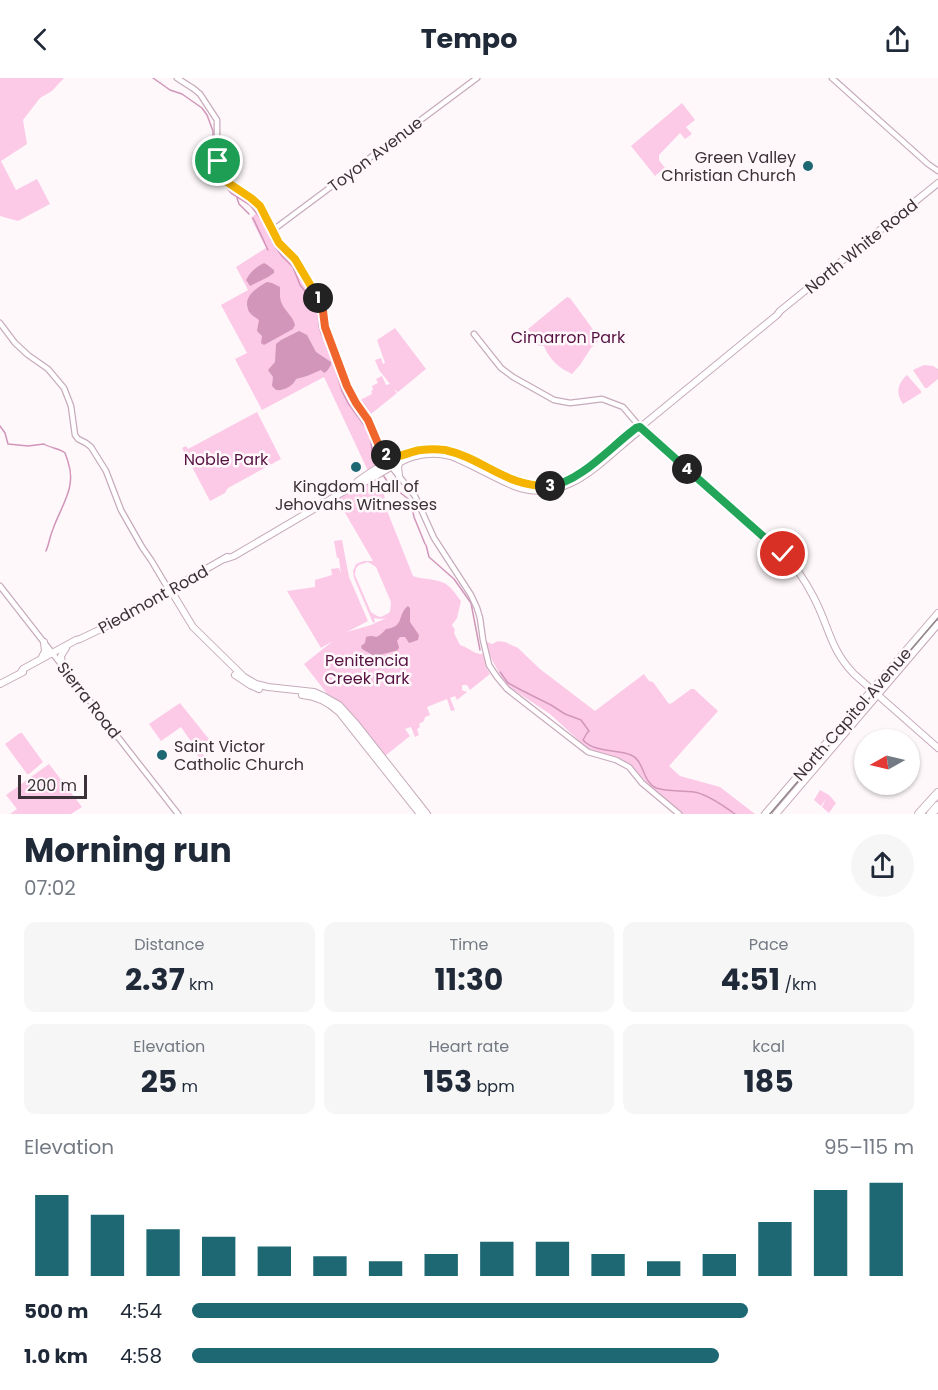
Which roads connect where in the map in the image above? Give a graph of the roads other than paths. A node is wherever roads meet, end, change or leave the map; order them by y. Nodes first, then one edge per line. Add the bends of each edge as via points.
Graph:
1 (177, 78) edge
2 (477, 78) edge
3 (832, 78) edge
4 (937, 173) edge
5 (938, 183) edge
6 (270, 224) junction
7 (281, 224) junction
8 (273, 230) junction
9 (0, 323) edge
10 (474, 334) dead end
11 (640, 427) junction
12 (382, 453) junction
13 (401, 458) junction
14 (386, 466) junction
15 (399, 476) junction
16 (0, 586) edge
17 (169, 590) junction
18 (938, 613) edge
19 (938, 624) edge
20 (80, 639) junction
21 (44, 642) junction
22 (66, 648) junction
23 (53, 654) junction
24 (42, 658) junction
25 (62, 666) junction
26 (21, 672) junction
27 (0, 684) edge
28 (875, 693) junction
29 (355, 727) junction
30 (938, 748) edge
31 (938, 793) edge
32 (938, 806) edge
33 (178, 814) edge
34 (420, 814) edge
35 (427, 814) edge
36 (679, 814) edge
37 (765, 814) edge
38 (776, 814) edge
39 (919, 814) edge
40 (931, 814) edge

1 - 6 street via 200,94 217,120 217,158 224,178 260,206
2 - 7 street, Toyon Avenue
3 - 4 street
5 - 11 main road, North White Road
6 - 7 street
6 - 8 street
7 - 8 street, Toyon Avenue
8 - 12 street via 320,301 325,327 347,386
9 - 17 street via 15,343 48,369 64,388 75,435 91,447 106,471 121,510
10 - 11 street via 501,368 554,400 570,403 602,399 623,407
11 - 13 main road, North White Road via 578,475 551,486 515,481 441,450 423,449
11 - 28 main road via 792,564 814,597 844,664
12 - 13 main road
12 - 14 street
13 - 14 main road, North White Road
13 - 15 main road
14 - 15 street
14 - 17 main road, Piedmont Road
15 - 36 street via 415,496 428,528 474,602 496,677 588,752 629,767
16 - 21 street, Sierra Road
17 - 20 main road, Piedmont Road
17 - 29 main road via 194,627 244,677 261,686 325,696 339,705
17 - 29 main road via 186,624 241,680 260,690 312,696 330,705
18 - 28 main road, North Capitol Avenue
19 - 28 main road, North Capitol Avenue
20 - 22 main road, Piedmont Road
20 - 23 main road, Piedmont Road
21 - 23 street, Sierra Road
21 - 24 main road
22 - 23 main road, Piedmont Road
22 - 25 main road via 61,656
23 - 24 main road, Piedmont Road
23 - 25 street, Sierra Road
23 - 26 main road, Piedmont Road
24 - 26 main road, Piedmont Road
25 - 33 street, Sierra Road
26 - 27 main road, Piedmont Road
28 - 30 main road
28 - 37 main road, North Capitol Avenue
28 - 38 main road, North Capitol Avenue
29 - 34 main road
29 - 35 main road
31 - 39 highway
32 - 40 highway

